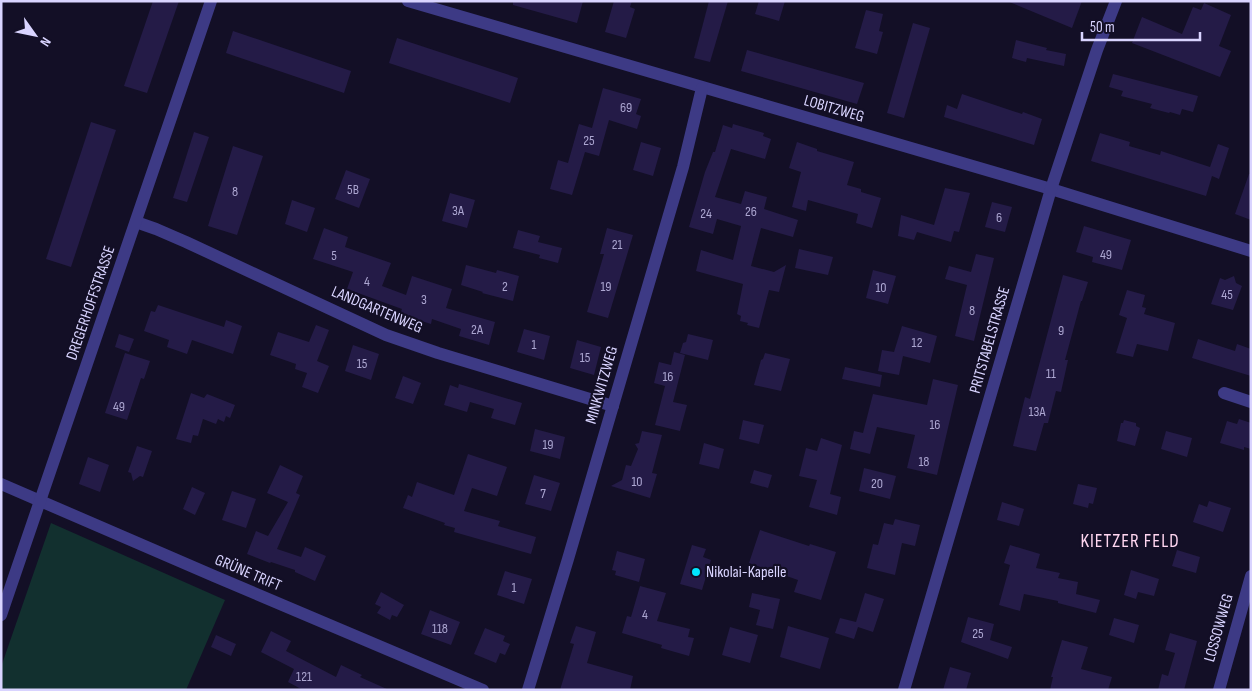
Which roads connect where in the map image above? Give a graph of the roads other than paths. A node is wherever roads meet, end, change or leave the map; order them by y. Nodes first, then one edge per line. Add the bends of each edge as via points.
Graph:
1 (210, 1) edge
2 (408, 1) edge
3 (1116, 1) edge
4 (702, 88) junction
5 (1051, 189) junction
6 (136, 222) junction
7 (1251, 251) edge
8 (1224, 393) dead end
9 (1251, 402) edge
10 (613, 406) junction
11 (1, 484) edge
12 (40, 500) junction
13 (1251, 576) edge
14 (1, 615) edge
15 (482, 690) edge
16 (528, 690) edge
17 (904, 690) edge
18 (1218, 690) edge

1 - 6 street, DREGERHOFFSTRASSE
2 - 4 street, LOBITZWEG
3 - 5 street, PRITSTABELSTRASSE
4 - 5 street, LOBITZWEG
4 - 10 street, MINKWITZWEG via 683,167
5 - 7 street, LOBITZWEG
5 - 17 street, PRITSTABELSTRASSE
6 - 10 street, LANDGARTENWEG via 156,228 386,335
6 - 12 street, DREGERHOFFSTRASSE
8 - 9 street
10 - 16 street, MINKWITZWEG
11 - 12 street, GRÜNE TRIFT
12 - 14 street, DREGERHOFFSTRASSE
12 - 15 street, GRÜNE TRIFT
13 - 18 street, LOSSOWWEG

